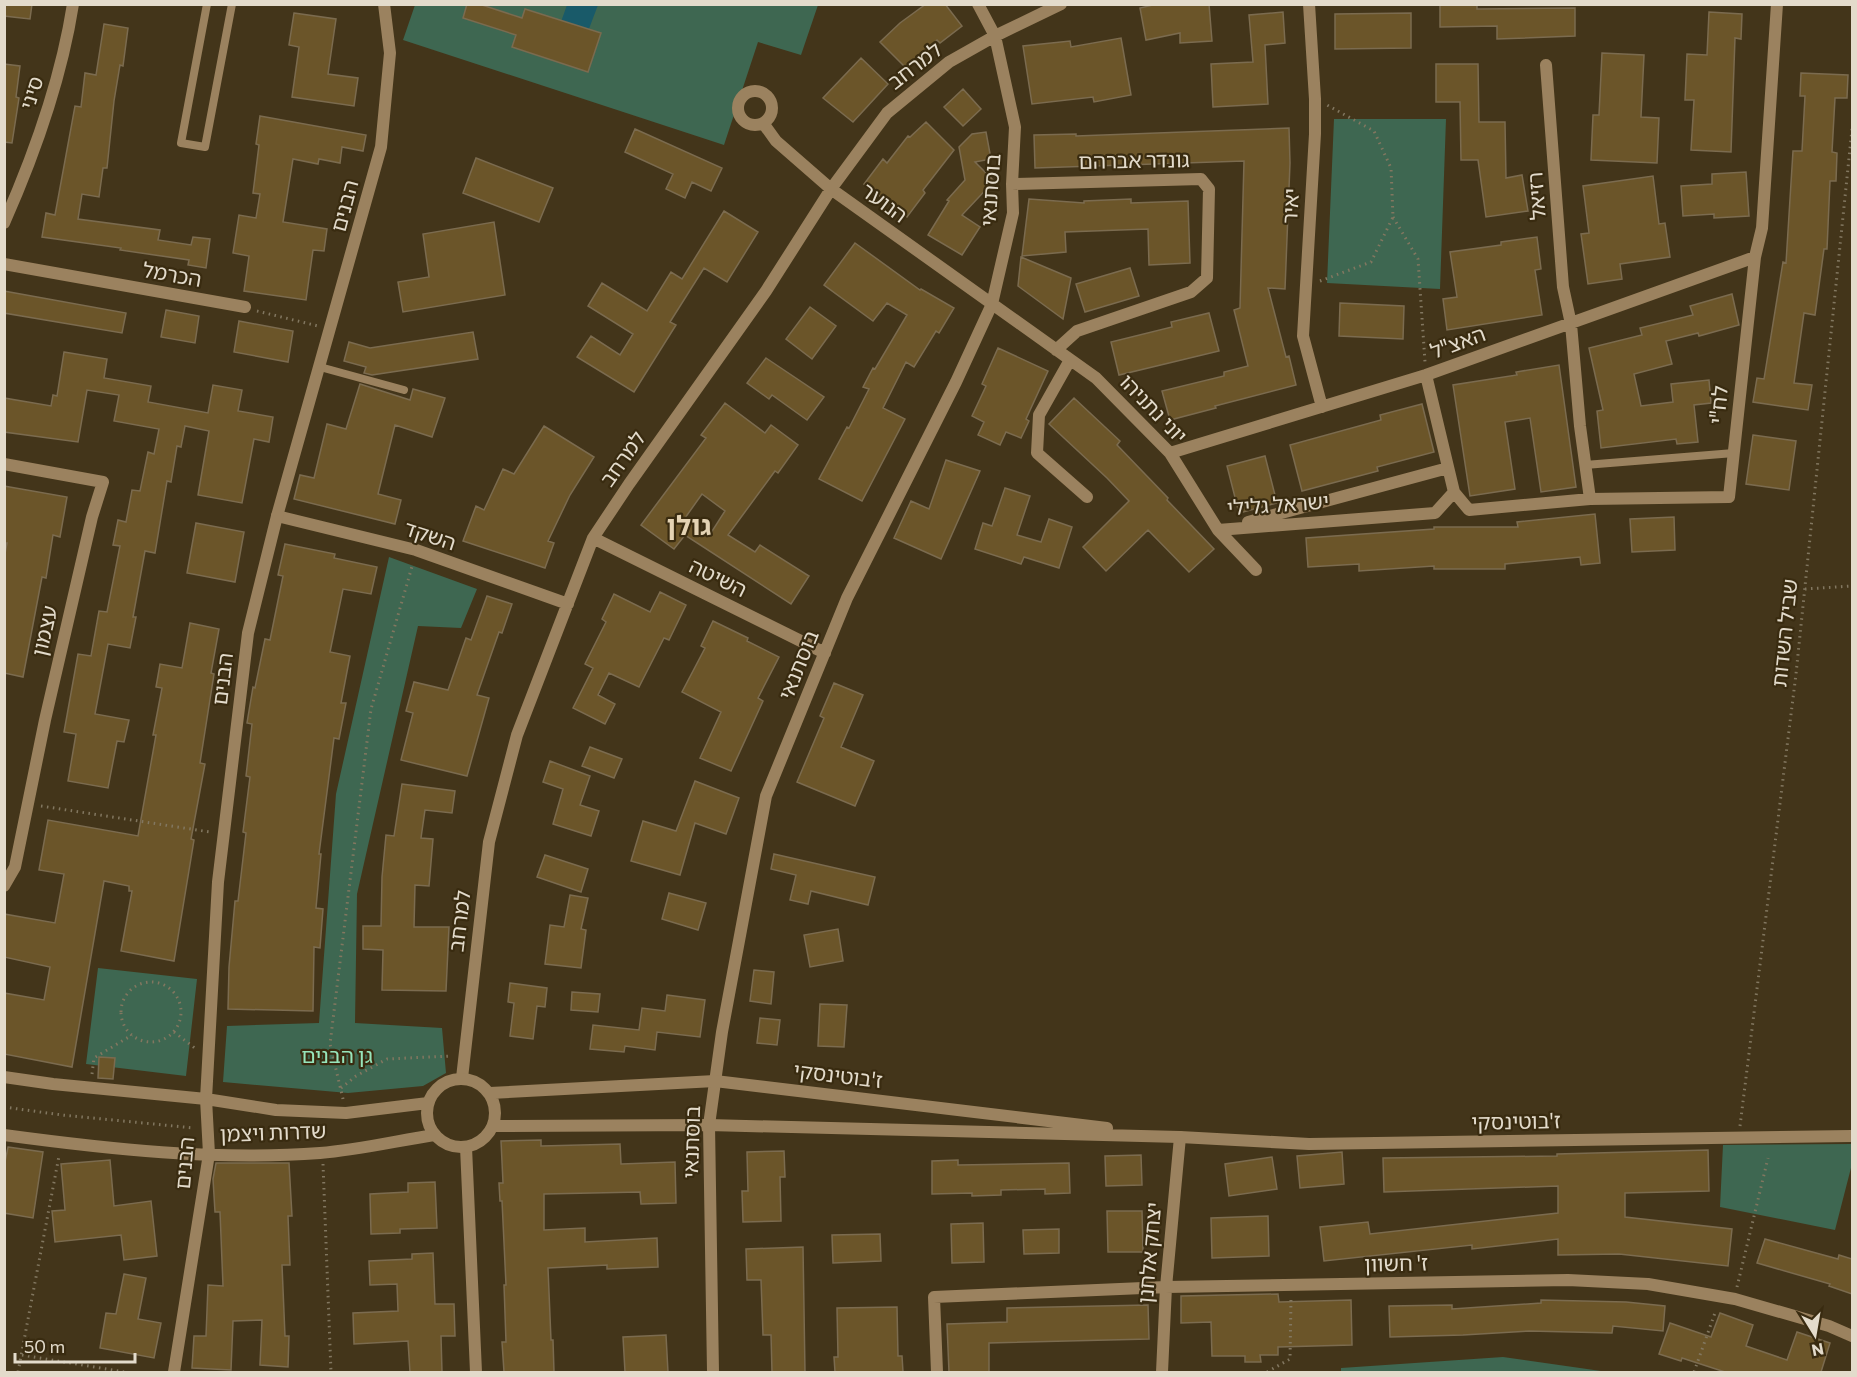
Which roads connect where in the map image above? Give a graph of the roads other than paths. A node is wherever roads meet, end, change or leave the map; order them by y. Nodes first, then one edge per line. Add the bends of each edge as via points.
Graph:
1 (73, 4) edge
2 (207, 4) edge
3 (232, 4) edge
4 (384, 4) edge
5 (978, 4) edge
6 (1061, 4) edge
7 (1309, 4) edge
8 (1777, 4) edge
9 (995, 36) junction
10 (1546, 64) dead end
11 (763, 123) dead end
12 (1012, 184) junction
13 (831, 189) junction
14 (4, 223) edge
15 (1755, 257) junction
16 (4, 264) edge
17 (992, 304) junction
18 (245, 308) road end
19 (1571, 324) junction
20 (1056, 350) junction
21 (1070, 360) junction
22 (320, 367) junction
23 (1426, 375) junction
24 (404, 390) dead end
25 (1322, 407) junction
26 (1170, 453) junction
27 (1734, 453) junction
28 (4, 464) edge
29 (1585, 465) junction
30 (1449, 468) junction
31 (1454, 492) junction
32 (1087, 497) dead end
33 (1590, 499) junction
34 (277, 516) junction
35 (1218, 530) junction
36 (592, 538) junction
37 (1256, 570) dead end
38 (568, 604) junction
39 (825, 652) junction
40 (4, 886) edge
41 (4, 1077) edge
42 (462, 1078) junction
43 (715, 1081) junction
44 (490, 1093) junction
45 (206, 1099) junction
46 (428, 1103) junction
47 (709, 1125) junction
48 (494, 1126) junction
49 (4, 1135) edge
50 (434, 1135) junction
51 (1852, 1136) edge
52 (1180, 1137) junction
53 (465, 1147) junction
54 (209, 1154) junction
55 (1166, 1287) junction
56 (1852, 1335) edge
57 (174, 1372) edge
58 (476, 1372) edge
59 (713, 1372) edge
60 (937, 1372) edge
61 (1162, 1372) edge

1 - 14 street, סיני via 56,88 30,164
2 - 3 lane via 181,143 205,147
4 - 22 street, הבנים via 390,52 381,147
5 - 9 street, בוסתנאי
6 - 9 street, למרחב
7 - 25 street, יאיר via 1315,99 1303,336
8 - 15 street, לח"י via 1762,228
9 - 12 street, בוסתנאי via 1015,127
9 - 13 street, למרחב via 949,62 887,113
10 - 19 street, רזיאל via 1563,287
11 - 13 street, הנוער via 776,141
12 - 17 street, בוסתנאי via 1013,213
12 - 20 street, גונדר אברהם via 1201,179 1209,189 1208,279 1191,292 1077,331
13 - 17 street, הנוער
13 - 36 street, למרחב via 766,291
15 - 19 street, האצ"ל
15 - 27 street, לח"י
16 - 18 street, הכרמל
17 - 20 street, יוני נתניהו
17 - 39 street, בוסתנאי
19 - 23 street, האצ"ל
19 - 29 street
20 - 21 street, יוני נתניהו
21 - 26 street, יוני נתניהו via 1096,378
21 - 32 street via 1040,415 1037,453
22 - 24 lane
22 - 34 street, הבנים
23 - 25 street, האצ"ל
23 - 30 street
25 - 26 street, האצ"ל
26 - 35 street, יוני נתניהו
27 - 29 lane
27 - 33 street, לח"י via 1729,496
28 - 40 street, עצמון via 103,482 15,867
29 - 33 street
30 - 31 street
30 - 35 street, ישראל גלילי
31 - 33 street via 1469,510
31 - 35 street, ישראל גלילי via 1435,513
34 - 38 street, השקד via 416,550
34 - 45 street, הבנים via 248,633 223,834
35 - 37 street, יוני נתניהו
36 - 38 street, למרחב
36 - 39 street, השיטה
38 - 42 street, למרחב via 517,735 489,842
39 - 43 street, בוסתנאי via 766,796
41 - 45 street, שדרות ויצמן
42 - 44 street via 473,1080
42 - 46 street via 441,1085
43 - 44 street, ז'בוטינסקי
43 - 47 street, בוסתנאי
43 - 52 street, ז'בוטינסקי
44 - 48 street via 495,1103
45 - 46 street, שדרות ויצמן via 276,1110 346,1113
45 - 54 street, הבנים
46 - 50 street via 428,1125
47 - 48 street, ז'בוטינסקי
47 - 52 street, ז'בוטינסקי
47 - 59 street, בוסתנאי
48 - 53 street via 482,1140
49 - 54 street, שדרות ויצמן via 88,1146
50 - 53 street via 443,1143
50 - 54 street, שדרות ויצמן via 322,1153
51 - 52 street, ז'בוטינסקי via 1309,1144
52 - 55 street, יצחק אלחנן
53 - 58 street
54 - 57 street, הבנים
55 - 56 street, ז' חשוון via 1568,1280 1648,1284 1735,1299
55 - 60 street, ז' חשוון via 934,1297
55 - 61 street, יצחק אלחנן

